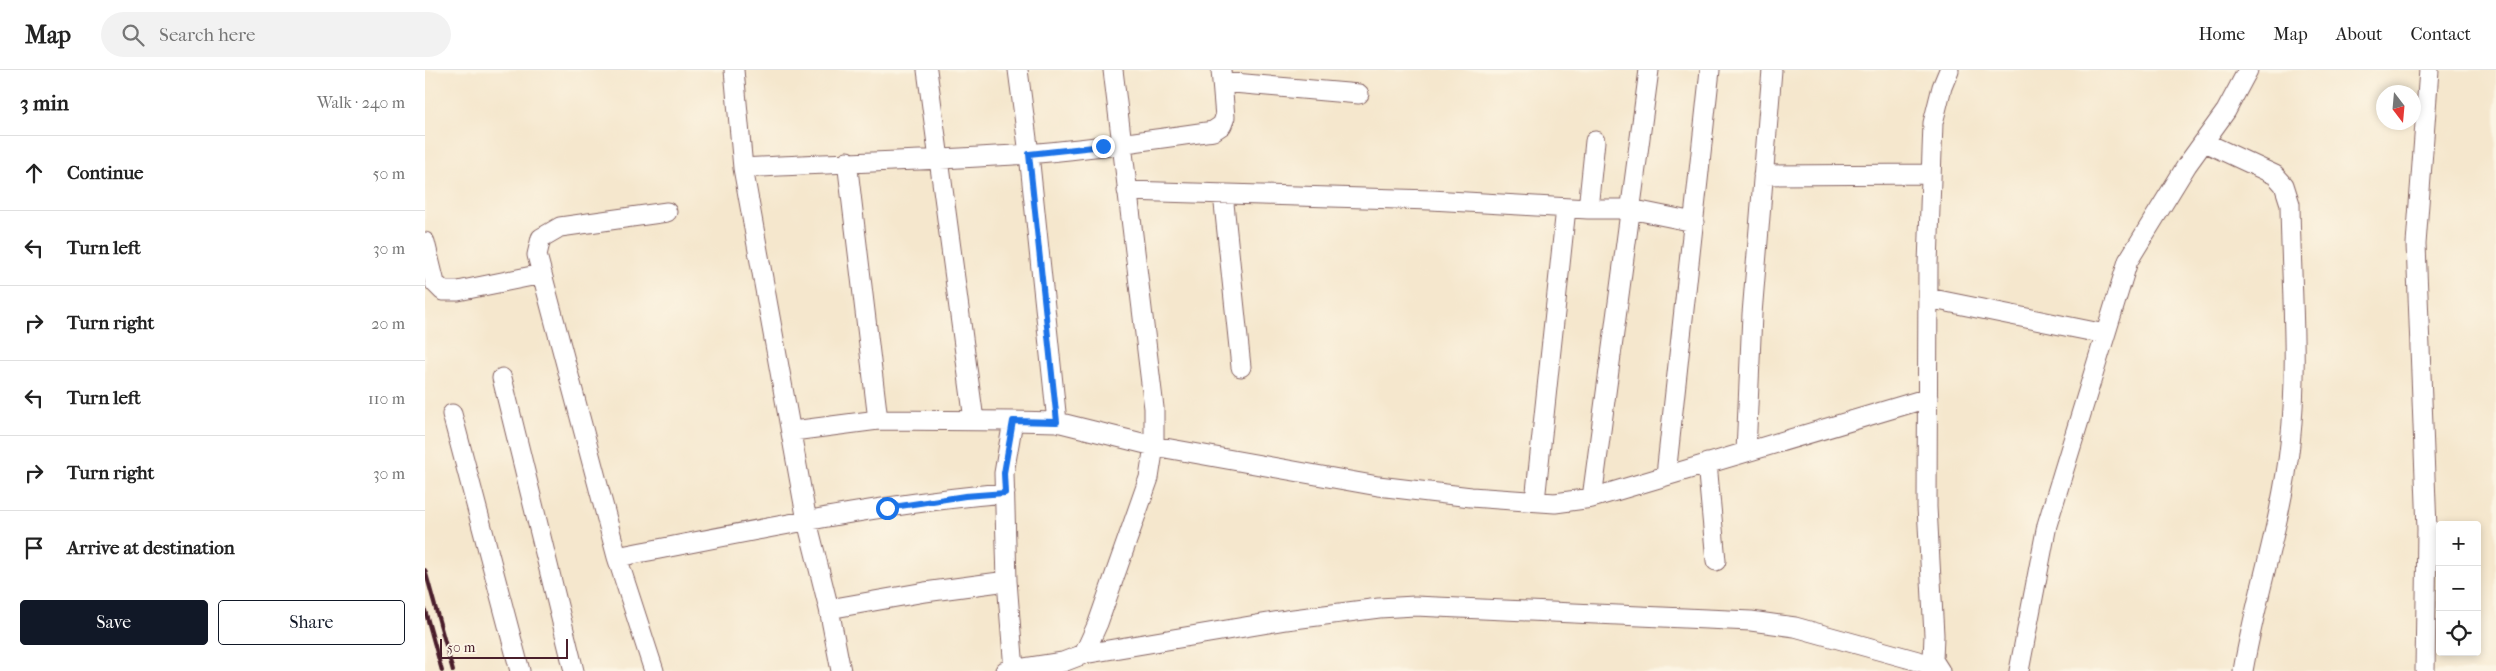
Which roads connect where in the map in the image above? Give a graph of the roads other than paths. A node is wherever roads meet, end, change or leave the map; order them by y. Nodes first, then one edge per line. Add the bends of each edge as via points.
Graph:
1 (734, 70) edge
2 (927, 70) edge
3 (1018, 70) edge
4 (1113, 70) edge
5 (1649, 70) edge
6 (1710, 70) edge
7 (1772, 70) edge
8 (1949, 70) edge
9 (2248, 70) edge
10 (2429, 70) edge
11 (1221, 76) edge
12 (1359, 94) dead end
13 (1595, 141) dead end
14 (2204, 142) junction
15 (1121, 144) junction
16 (1029, 154) junction
17 (938, 160) junction
18 (847, 161) junction
19 (743, 168) junction
20 (1931, 174) junction
21 (1763, 175) junction
22 (1127, 191) junction
23 (1223, 194) junction
24 (1566, 208) junction
25 (1588, 209) junction
26 (1631, 209) junction
27 (667, 212) dead end
28 (1694, 222) junction
29 (425, 242) edge
30 (542, 274) junction
31 (1928, 298) junction
32 (2105, 334) junction
33 (1241, 367) dead end
34 (502, 378) dead end
35 (1928, 398) junction
36 (452, 414) dead end
37 (878, 420) junction
38 (974, 420) junction
39 (1013, 421) junction
40 (1057, 422) junction
41 (793, 431) junction
42 (1155, 446) junction
43 (1746, 452) junction
44 (1707, 463) junction
45 (1666, 475) junction
46 (1005, 493) junction
47 (1592, 498) junction
48 (1535, 502) junction
49 (807, 521) junction
50 (617, 557) junction
51 (1716, 561) dead end
52 (1007, 581) junction
53 (829, 609) junction
54 (1084, 654) junction
55 (1938, 668) edge
56 (1009, 670) edge
57 (520, 671) edge
58 (574, 671) edge
59 (654, 671) edge
60 (841, 671) edge
61 (2019, 671) edge
62 (2243, 671) edge
63 (2425, 671) edge

1 - 19 street
2 - 17 street
3 - 16 street
4 - 15 street
5 - 26 street
6 - 28 street
7 - 21 street
8 - 20 street via 1937,104
9 - 14 street via 2226,111
10 - 63 street via 2416,244 2427,529
11 - 12 street
11 - 15 street via 1225,117 1218,128
13 - 25 street
14 - 32 street via 2128,261
14 - 62 street via 2275,175 2284,186 2290,204 2293,386 2290,444
15 - 16 street
15 - 22 street
16 - 17 street
16 - 40 street
17 - 18 street
17 - 38 street
18 - 19 street
18 - 37 street
19 - 41 street
20 - 21 street
20 - 31 street
21 - 43 street
22 - 23 street
22 - 42 street via 1154,408
23 - 24 street
23 - 33 street
24 - 25 street
24 - 48 street
25 - 26 street
26 - 28 street
26 - 47 street
27 - 30 street via 559,228 541,238 537,255
28 - 45 street
29 - 30 street via 435,283 443,291 458,291
30 - 50 street
31 - 32 street
31 - 35 street
32 - 61 street via 2047,525
34 - 58 street
35 - 43 street
35 - 55 street via 1927,507 1933,660
36 - 57 street
37 - 38 street
37 - 41 street
38 - 39 street
39 - 40 street
39 - 46 street via 1004,473
40 - 42 street
41 - 49 street
42 - 48 street via 1377,486
42 - 54 street via 1149,478
43 - 44 street
44 - 45 street
44 - 51 street
45 - 47 street
46 - 49 street via 965,496
46 - 52 street
47 - 48 street
49 - 50 street
49 - 53 street
50 - 59 street
52 - 53 street
52 - 56 street
53 - 60 street
54 - 55 street via 1338,612 1415,606 1751,621 1795,627
54 - 56 street via 1063,662

